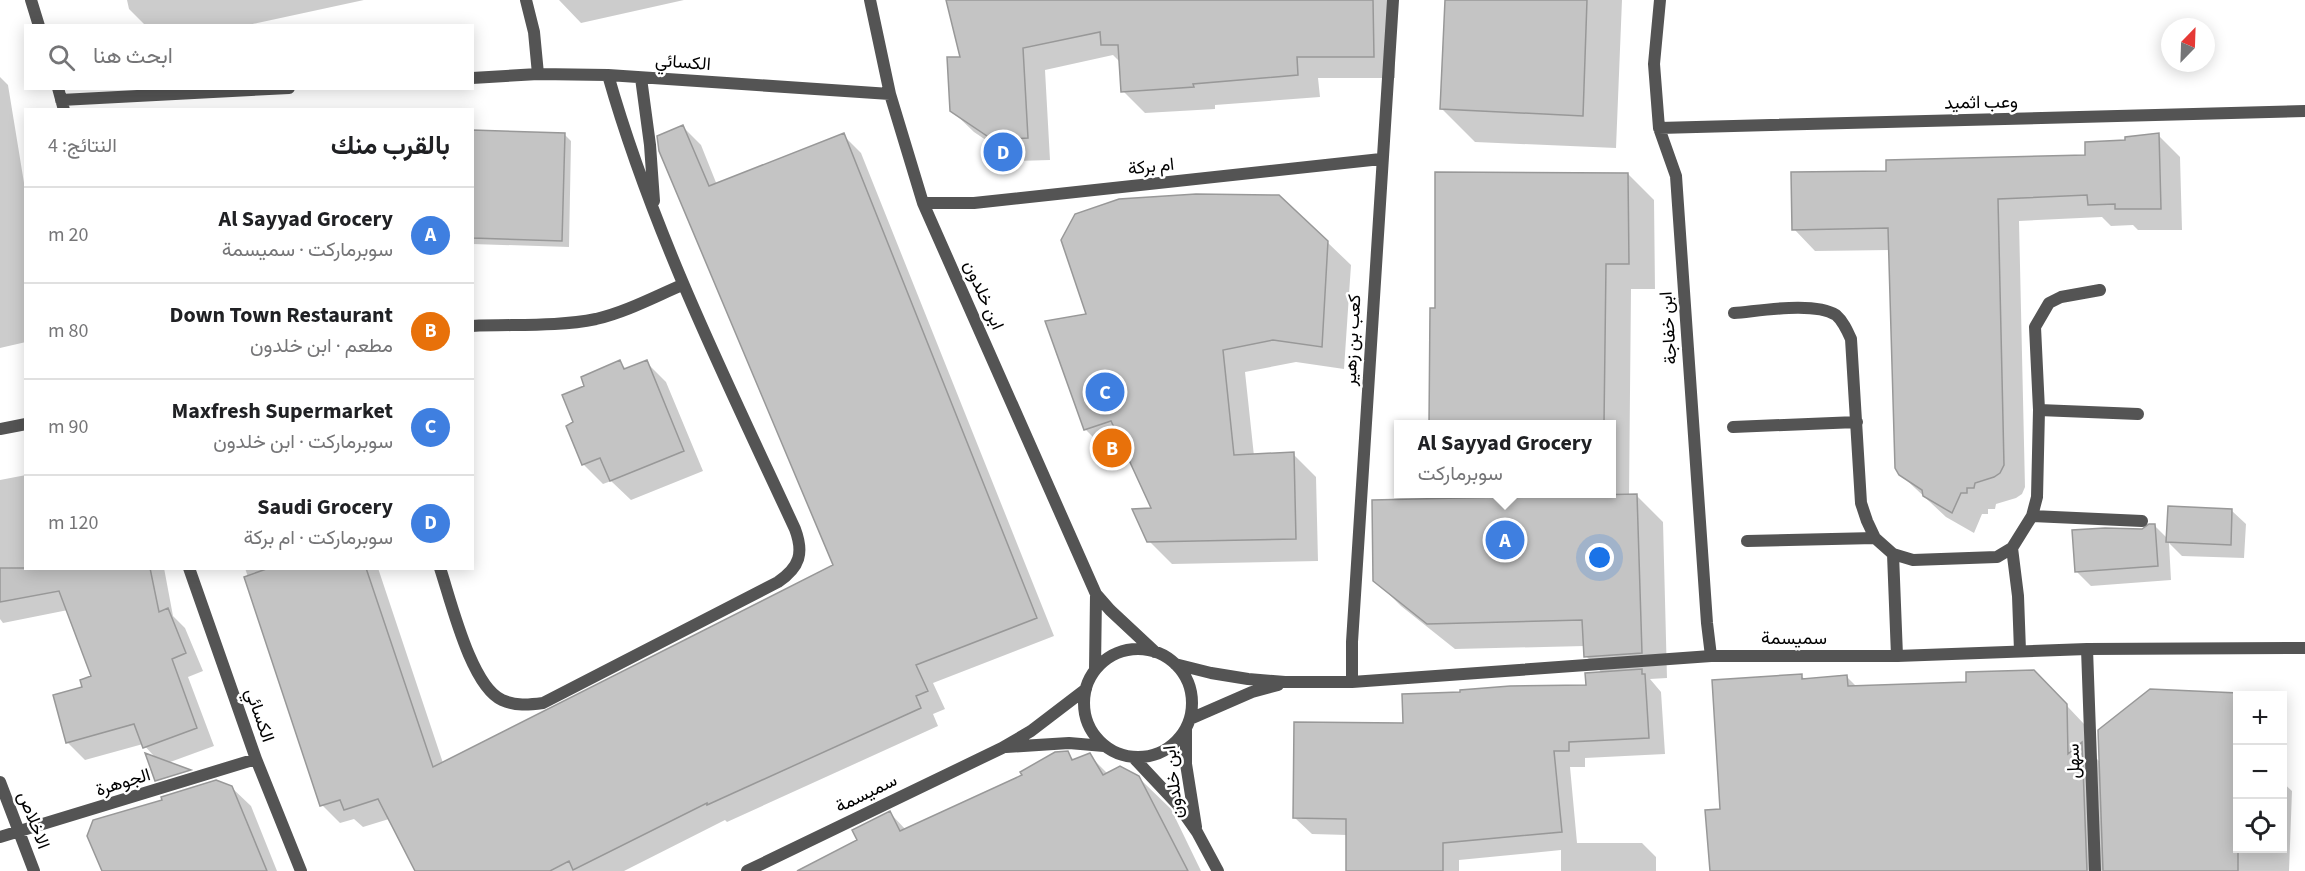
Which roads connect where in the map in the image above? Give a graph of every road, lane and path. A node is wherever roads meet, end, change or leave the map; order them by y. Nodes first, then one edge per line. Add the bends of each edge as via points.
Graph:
1 (31, 0) edge
2 (526, 0) edge
3 (870, 0) edge
4 (1392, 0) edge
5 (1660, 0) edge
6 (38, 24) edge
7 (538, 74) junction
8 (608, 75) junction
9 (474, 78) edge
10 (641, 78) junction
11 (247, 90) edge
12 (890, 94) junction
13 (61, 99) edge
14 (2305, 111) edge
15 (1659, 128) junction
16 (1381, 159) junction
17 (923, 203) junction
18 (655, 214) junction
19 (682, 285) junction
20 (2100, 290) dead end
21 (1734, 313) dead end
22 (474, 326) edge
23 (2038, 410) junction
24 (2138, 414) dead end
25 (1857, 422) junction
26 (24, 424) edge
27 (1733, 427) dead end
28 (0, 429) edge
29 (2032, 516) junction
30 (2142, 520) dead end
31 (1875, 538) junction
32 (1747, 541) dead end
33 (2012, 548) junction
34 (1893, 554) junction
35 (192, 570) edge
36 (441, 570) edge
37 (1096, 594) junction
38 (2305, 648) edge
39 (2087, 649) junction
40 (2020, 651) junction
41 (1155, 652) junction
42 (1712, 656) junction
43 (1897, 656) junction
44 (1175, 664) junction
45 (1095, 670) junction
46 (1285, 682) junction
47 (1352, 682) junction
48 (1086, 689) junction
49 (1188, 724) junction
50 (1104, 746) junction
51 (1002, 748) junction
52 (1133, 757) junction
53 (256, 759) junction
54 (0, 782) edge
55 (19, 832) junction
56 (1197, 832) junction
57 (0, 837) edge
58 (34, 871) edge
59 (301, 871) edge
60 (747, 871) edge
61 (1218, 871) edge
62 (2095, 871) edge

1 - 6 street
2 - 7 street
3 - 12 street, ابن خلدون
4 - 16 street, كعب بن زهير
5 - 15 street, ابن خفاجة via 1654,64
7 - 8 street, الكسائي
7 - 9 street, الكسائي
8 - 10 street, الكسائي
8 - 18 street
10 - 12 street, الكسائي
10 - 18 street
11 - 13 street
12 - 17 street, ابن خلدون
14 - 15 street, وعب اثميد
15 - 42 street, ابن خفاجة via 1676,176
16 - 17 street, ام بركة via 974,203
16 - 47 street, كعب بن زهير
17 - 37 street, ابن خلدون
18 - 19 street
19 - 22 street via 616,313 578,322
19 - 36 street via 800,543 799,559 792,573 543,703 521,706 500,699 483,685
20 - 23 street via 2061,297 2049,303 2041,314 2035,327
21 - 25 street via 1808,308 1836,316 1851,339
23 - 24 street
23 - 29 street via 2037,497
25 - 27 street
25 - 31 street via 1862,502
26 - 28 street
29 - 30 street
29 - 33 street
31 - 32 street
31 - 34 street
33 - 34 street via 1996,557 1913,560
33 - 40 street
34 - 43 street
35 - 53 street, الكسائي
37 - 41 street, ابن خلدون
37 - 45 street, ابن خلدون
38 - 39 street, سميسمة
39 - 40 street, سميسمة
39 - 62 street, سهل
40 - 43 street, سميسمة
41 - 44 street
41 - 45 street via 1133,650 1112,656
42 - 43 street, سميسمة
42 - 47 street, سميسمة
44 - 46 street, سميسمة via 1210,673
44 - 49 street via 1192,699
45 - 48 street
46 - 47 street, سميسمة
46 - 49 street, سميسمة via 1252,692
48 - 50 street via 1083,710 1090,729
48 - 51 street, سميسمة
49 - 52 street via 1172,746 1153,755
49 - 56 street, ابن خلدون via 1190,798
50 - 51 street, سميسمة via 1069,743
50 - 52 street
51 - 60 street, سميسمة
52 - 56 street, ابن خلدون
53 - 55 street, الجوهرة
53 - 59 street, الكسائي
54 - 55 street, الاخلاص
55 - 57 street, الجوهرة
55 - 58 street, الاخلاص
56 - 61 street, ابن خلدون

